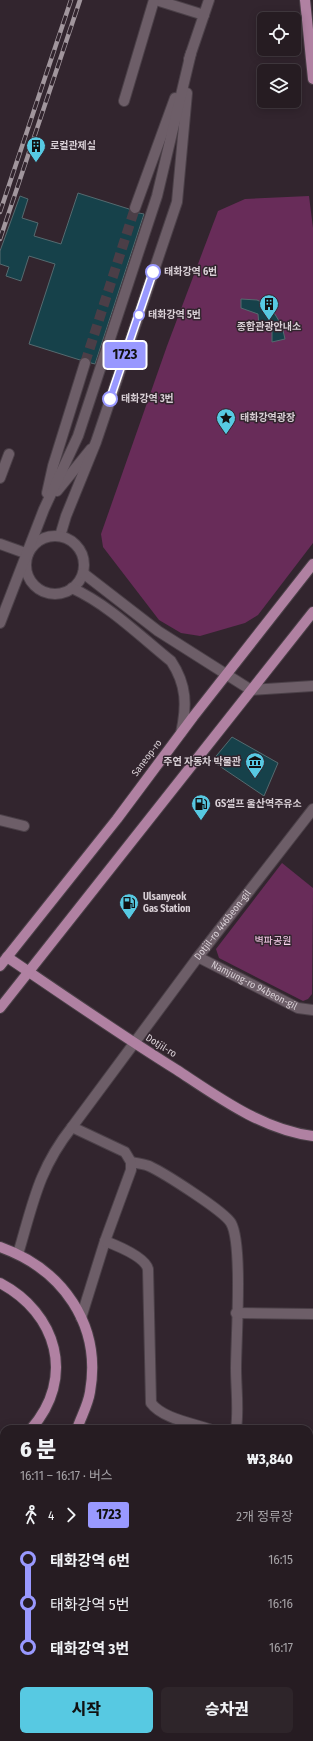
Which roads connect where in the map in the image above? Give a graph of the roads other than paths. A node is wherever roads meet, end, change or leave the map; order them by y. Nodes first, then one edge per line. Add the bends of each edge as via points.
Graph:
1 (155, 0) edge
2 (209, 0) edge
3 (305, 0) edge
4 (204, 15) junction
5 (191, 53) junction
6 (313, 79) edge
7 (124, 100) dead end
8 (135, 208) tunnel mouth
9 (85, 363) tunnel mouth
10 (96, 442) junction
11 (9, 454) dead end
12 (0, 478) edge
13 (44, 509) junction
14 (60, 536) junction
15 (0, 544) edge
16 (28, 554) junction
17 (313, 564) edge
18 (83, 573) junction
19 (72, 588) junction
20 (313, 612) edge
21 (0, 623) edge
22 (226, 674) junction
23 (313, 686) edge
24 (251, 690) junction
25 (181, 733) junction
26 (313, 809) edge
27 (0, 820) edge
28 (24, 826) dead end
29 (7, 957) junction
30 (198, 957) junction
31 (0, 966) edge
32 (29, 972) junction
33 (0, 1008) edge
34 (313, 1010) edge
35 (133, 1043) junction
36 (72, 1127) junction
37 (313, 1136) edge
38 (132, 1162) junction
39 (106, 1241) junction
40 (0, 1247) edge
41 (18, 1254) junction
42 (0, 1283) edge
43 (236, 1313) junction
44 (313, 1314) edge
45 (81, 1318) junction
46 (35, 1425) edge
47 (78, 1425) edge
48 (197, 1425) edge
49 (236, 1425) edge

1 - 4 street
1 - 7 street
2 - 4 street
3 - 6 main road
4 - 5 street
5 - 8 street
5 - 10 street via 177,202
5 - 13 street via 157,196 78,436
9 - 13 street via 53,466
10 - 13 street
10 - 14 street
11 - 12 street
13 - 16 street
14 - 16 street via 50,536 41,540
14 - 18 street via 77,546 82,554
15 - 16 street
16 - 19 street via 26,572 36,588 54,594
16 - 21 street
17 - 22 main road, Saneop-ro
18 - 19 street
18 - 22 street via 158,631
19 - 25 street via 100,604 171,662 179,673 186,699
20 - 24 main road
22 - 24 street
22 - 25 main road, Saneop-ro
23 - 24 street
24 - 32 main road
25 - 29 main road, Saneop-ro
26 - 30 street, Dotjil-ro 446beon-gil
27 - 28 street
29 - 31 main road, Saneop-ro
29 - 32 main road, Dotjil-ro
30 - 34 street, Namjung-ro 94beon-gil via 298,1008
30 - 35 street, Dotjil-ro 446beon-gil
32 - 33 main road
32 - 35 main road, Dotjil-ro
35 - 36 street, Dotjil-ro 446beon-gil
35 - 37 main road, Dotjil-ro via 239,1110 271,1124
36 - 38 street via 125,1152
36 - 41 street, Dotjil-ro 446beon-gil via 49,1159 36,1190
38 - 39 street
38 - 43 street via 149,1166 201,1198 230,1222 236,1244
39 - 45 street
39 - 48 street via 141,1258 147,1264 151,1403 163,1414
40 - 41 main road
41 - 45 main road via 50,1274 68,1295
42 - 46 main road via 14,1290 32,1306 47,1328 54,1348 54,1386 49,1402
43 - 44 street
43 - 49 street
45 - 47 main road via 90,1343 93,1371 90,1394

